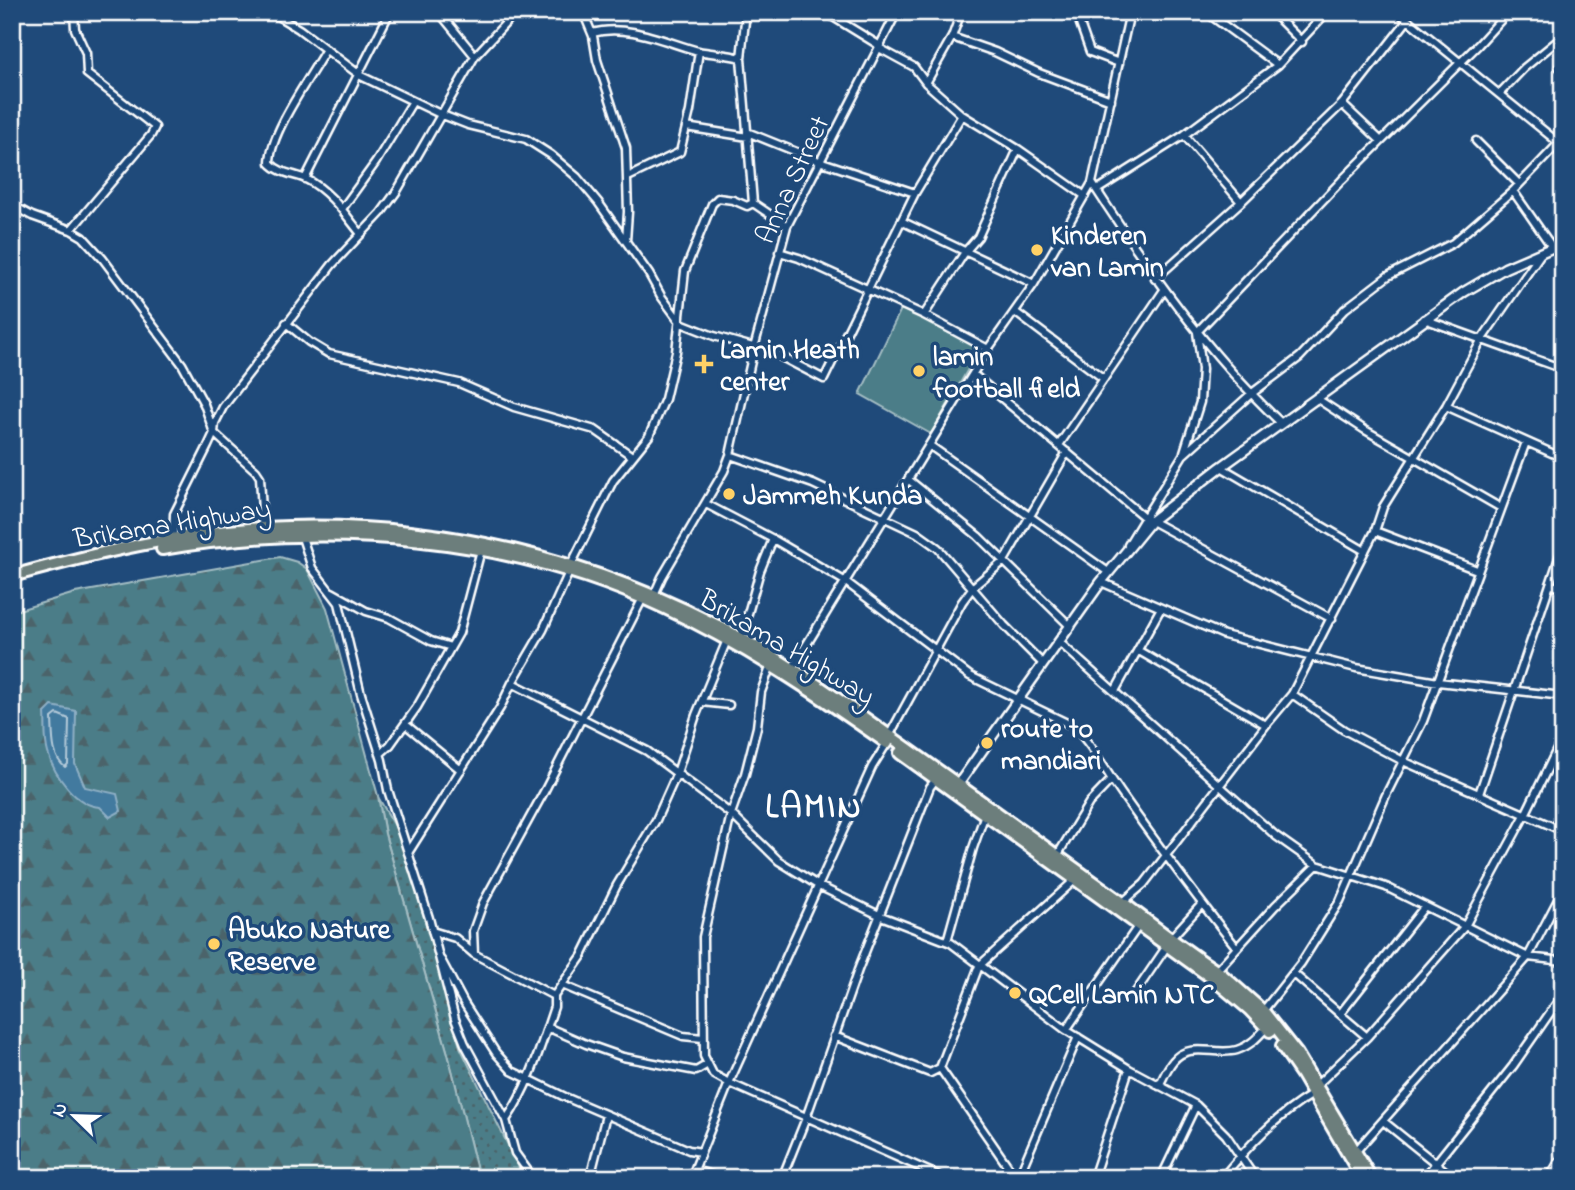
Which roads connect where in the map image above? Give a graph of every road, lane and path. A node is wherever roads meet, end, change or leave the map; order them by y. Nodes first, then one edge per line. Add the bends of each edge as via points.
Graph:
1 (74, 12) edge
2 (271, 12) edge
3 (390, 12) edge
4 (439, 12) edge
5 (516, 12) edge
6 (583, 12) edge
7 (746, 12) edge
8 (825, 12) edge
9 (897, 12) edge
10 (961, 12) edge
11 (1078, 12) edge
12 (1130, 12) edge
13 (1206, 12) edge
14 (1272, 12) edge
15 (1327, 12) edge
16 (1398, 12) edge
17 (1508, 12) edge
18 (1407, 21) junction
19 (592, 33) junction
20 (952, 37) junction
21 (1302, 42) junction
22 (1556, 42) dead end
23 (879, 48) junction
24 (326, 49) junction
25 (699, 51) junction
26 (475, 56) junction
27 (741, 58) junction
28 (1119, 63) junction
29 (1460, 63) junction
30 (1278, 65) junction
31 (360, 76) junction
32 (926, 83) junction
33 (1499, 94) junction
34 (1111, 100) junction
35 (413, 101) junction
36 (1342, 104) junction
37 (440, 114) junction
38 (962, 115) junction
39 (686, 127) junction
40 (748, 134) junction
41 (1184, 135) junction
42 (1381, 141) junction
43 (1476, 141) dead end
44 (1561, 142) edge
45 (1018, 149) junction
46 (819, 161) junction
47 (628, 177) junction
48 (305, 179) junction
49 (1520, 184) junction
50 (1095, 187) junction
51 (1513, 191) junction
52 (915, 193) junction
53 (1085, 196) junction
54 (1241, 202) junction
55 (753, 203) junction
56 (12, 205) edge
57 (342, 209) junction
58 (901, 221) junction
59 (787, 226) junction
60 (71, 230) junction
61 (361, 234) junction
62 (626, 241) junction
63 (1563, 243) edge
64 (1548, 248) junction
65 (779, 252) junction
66 (965, 252) junction
67 (1156, 279) junction
68 (1034, 284) junction
69 (868, 290) junction
70 (1164, 290) junction
71 (1014, 312) junction
72 (924, 315) junction
73 (1424, 319) junction
74 (286, 323) junction
75 (681, 323) junction
76 (1197, 332) junction
77 (1482, 339) junction
78 (754, 348) junction
79 (988, 349) junction
80 (1563, 369) edge
81 (973, 374) junction
82 (1104, 379) junction
83 (1251, 394) junction
84 (1316, 398) junction
85 (1446, 407) junction
86 (1281, 422) junction
87 (214, 433) junction
88 (1526, 442) junction
89 (929, 445) junction
90 (1059, 445) junction
91 (1067, 452) junction
92 (730, 455) junction
93 (1183, 455) junction
94 (632, 456) junction
95 (1414, 458) junction
96 (1563, 458) edge
97 (1221, 467) junction
98 (909, 480) junction
99 (706, 504) junction
100 (1501, 508) junction
101 (884, 517) junction
102 (1030, 517) junction
103 (1148, 519) junction
104 (262, 528) junction
105 (301, 530) junction
106 (1375, 531) junction
107 (773, 539) junction
108 (173, 540) junction
109 (1563, 546) edge
110 (481, 551) junction
111 (1365, 551) junction
112 (1004, 561) junction
113 (570, 568) junction
114 (1477, 570) junction
115 (1108, 572) junction
116 (12, 576) edge
117 (846, 582) junction
118 (1101, 582) junction
119 (12, 583) edge
120 (1550, 584) junction
121 (973, 587) junction
122 (1563, 589) edge
123 (329, 590) junction
124 (649, 598) junction
125 (1161, 608) junction
126 (1332, 619) junction
127 (1071, 627) junction
128 (740, 638) junction
129 (727, 639) junction
130 (1059, 642) junction
131 (451, 647) junction
132 (936, 648) junction
133 (1139, 651) junction
134 (1313, 656) junction
135 (771, 664) junction
136 (1043, 664) junction
137 (790, 672) junction
138 (1438, 682) junction
139 (512, 683) junction
140 (1115, 691) junction
141 (1512, 691) junction
142 (1292, 694) junction
143 (1563, 696) edge
144 (1017, 701) junction
145 (702, 702) junction
146 (729, 705) dead end
147 (581, 718) junction
148 (405, 724) junction
149 (1266, 725) junction
150 (1563, 737) edge
151 (888, 739) junction
152 (380, 754) junction
153 (1403, 761) junction
154 (461, 770) junction
155 (677, 773) junction
156 (936, 779) junction
157 (1111, 780) junction
158 (1220, 787) junction
159 (956, 788) junction
160 (1479, 793) junction
161 (731, 814) junction
162 (985, 814) junction
163 (1525, 815) junction
164 (1563, 831) edge
165 (408, 853) junction
166 (1057, 856) junction
167 (1166, 857) junction
168 (1317, 865) junction
169 (1352, 874) junction
170 (1076, 879) junction
171 (819, 886) junction
172 (1563, 890) edge
173 (1122, 903) junction
174 (1201, 905) junction
175 (1425, 906) junction
176 (881, 916) junction
177 (1139, 925) junction
178 (1465, 926) junction
179 (432, 931) junction
180 (947, 941) junction
181 (1169, 942) junction
182 (1237, 947) junction
183 (436, 949) junction
184 (474, 954) junction
185 (1528, 957) junction
186 (1563, 961) edge
187 (979, 966) junction
188 (1216, 971) junction
189 (1293, 973) junction
190 (562, 985) junction
191 (1563, 994) edge
192 (554, 996) junction
193 (1133, 996) dead end
194 (1262, 1011) junction
195 (1340, 1014) junction
196 (547, 1027) junction
197 (1267, 1027) junction
198 (1066, 1030) junction
199 (834, 1036) junction
200 (1078, 1037) junction
201 (1367, 1037) junction
202 (703, 1038) junction
203 (708, 1064) junction
204 (940, 1068) junction
205 (1129, 1069) junction
206 (527, 1080) junction
207 (729, 1083) junction
208 (1159, 1086) junction
209 (1315, 1090) junction
210 (1196, 1105) junction
211 (606, 1115) junction
212 (806, 1118) junction
213 (506, 1119) junction
214 (1383, 1121) junction
215 (1356, 1151) junction
216 (701, 1152) junction
217 (1563, 1155) edge
218 (1240, 1156) junction
219 (1437, 1163) junction
220 (694, 1170) junction
221 (533, 1178) edge
222 (590, 1178) edge
223 (691, 1178) edge
224 (723, 1178) edge
225 (782, 1178) edge
226 (944, 1178) edge
227 (1017, 1178) edge
228 (1093, 1178) edge
229 (1161, 1178) edge
230 (1222, 1178) edge
231 (1255, 1178) edge
232 (1362, 1178) edge
233 (1371, 1178) edge
234 (1424, 1178) edge
235 (1454, 1178) edge
236 (1549, 1178) edge

1 - 60 street via 75,29 86,52 87,74 155,127
2 - 24 street
3 - 31 street
4 - 26 street
5 - 26 street
6 - 19 street
7 - 27 street
8 - 23 street
9 - 23 street, Anna Street
10 - 20 street
11 - 28 street via 1090,52
12 - 28 street
13 - 30 street
14 - 21 street
15 - 21 street
16 - 18 street
17 - 29 street
18 - 29 street
18 - 36 street
19 - 25 street via 639,34
19 - 47 street via 626,148
20 - 32 street
20 - 34 street
21 - 30 street
22 - 33 street
23 - 32 street via 914,67
23 - 46 street, Anna Street
24 - 31 street
24 - 48 street via 289,114 270,160 272,167
25 - 27 street
25 - 39 street
26 - 37 street
27 - 40 street
28 - 34 street
29 - 33 street
29 - 42 street
30 - 41 street
31 - 35 street
31 - 48 street
32 - 38 street
33 - 44 street
34 - 50 street
35 - 37 street
35 - 57 street
36 - 42 street
36 - 54 street
37 - 61 street via 397,191
37 - 62 street via 526,139 551,155 577,177
38 - 45 street
38 - 52 street
39 - 40 street
39 - 47 street via 680,152
40 - 46 street
40 - 55 street
41 - 50 street
41 - 54 street
42 - 76 street
43 - 49 street
44 - 49 street
45 - 53 street
45 - 66 street via 978,237
46 - 52 street
46 - 59 street, Anna Street
47 - 62 street
48 - 57 street
49 - 51 street
50 - 53 street
50 - 67 street
51 - 64 street
51 - 83 street via 1453,243 1388,276 1345,309 1300,357
52 - 58 street
53 - 68 street
54 - 67 street
55 - 59 street
55 - 75 street via 747,206 718,198 712,204 685,271
56 - 60 street
57 - 61 street
58 - 66 street
58 - 69 street
59 - 65 street, Anna Street
60 - 87 street via 103,259 182,364
61 - 74 street
62 - 75 street
63 - 64 main road
64 - 73 main road via 1477,284
64 - 77 street
65 - 69 street
65 - 78 street, Anna Street
66 - 68 street
66 - 72 street
67 - 70 street
68 - 71 street
69 - 72 street
69 - 78 street via 824,379 774,352
70 - 76 street
70 - 82 street
71 - 79 street
71 - 82 street
72 - 79 street
73 - 77 street
73 - 84 main road
74 - 87 street via 223,407
74 - 94 street via 329,354 459,383 514,407 595,430
75 - 78 street
75 - 94 street via 665,399 649,436
76 - 83 street
76 - 93 street via 1200,402
77 - 80 street
77 - 85 street
78 - 92 street, Anna Street
79 - 81 street
81 - 89 street
81 - 90 street
82 - 90 street
83 - 86 street
83 - 93 street
84 - 86 main road
84 - 95 street
85 - 88 street
85 - 95 street
86 - 97 main road
87 - 104 street via 260,477
87 - 108 street via 174,514
88 - 96 street
88 - 100 street
89 - 98 street
89 - 102 street
90 - 91 street
91 - 102 street
91 - 103 street
92 - 99 street, Anna Street
92 - 101 street via 813,484
93 - 103 street
94 - 113 street via 613,481
95 - 100 street
95 - 106 street via 1383,507
97 - 103 main road
97 - 111 street
98 - 101 street
98 - 112 street
99 - 107 street
99 - 124 street, Anna Street
100 - 114 street
101 - 117 street
101 - 121 street via 939,548
102 - 112 street
102 - 115 street
103 - 115 main road
103 - 126 street
104 - 105 highway, Brikama Highway
104 - 108 highway, Brikama Highway
105 - 110 highway, Brikama Highway via 410,539
105 - 113 highway, Brikama Highway via 376,529 445,536 538,555
105 - 119 highway, Brikama Highway via 134,554
105 - 123 street via 312,568
106 - 111 street
106 - 114 street
107 - 117 street
107 - 128 street
108 - 116 highway, Brikama Highway
109 - 120 street
110 - 113 highway, Brikama Highway
110 - 131 street
111 - 126 street
112 - 121 street
112 - 127 street
113 - 124 highway, Brikama Highway
113 - 139 street via 543,630
114 - 138 street
115 - 118 main road
117 - 132 street
117 - 137 street
118 - 125 street
118 - 127 main road
120 - 122 street
120 - 141 street
121 - 132 street
121 - 136 street
123 - 131 street
123 - 152 street via 339,603
124 - 128 highway, Brikama Highway
124 - 129 highway, Brikama Highway
124 - 147 street, Anna Street
125 - 133 street
125 - 134 street via 1224,635
126 - 134 street
127 - 130 main road
128 - 137 highway, Brikama Highway
129 - 135 highway, Brikama Highway
129 - 145 street
130 - 136 main road
130 - 140 street
131 - 148 street
132 - 144 street via 970,676
132 - 151 street
133 - 140 street
133 - 149 street
134 - 138 street
134 - 142 street
135 - 137 highway, Brikama Highway
135 - 161 street
136 - 144 main road
137 - 151 highway, Brikama Highway via 842,700
138 - 141 street
138 - 153 street
139 - 147 street
139 - 154 street
140 - 158 street
141 - 143 street
141 - 160 street
142 - 149 street
142 - 153 street via 1344,730
144 - 157 street via 1073,726
144 - 159 main road
145 - 146 street
145 - 155 street
147 - 155 street via 647,751
147 - 184 street, Anna Street via 483,902 473,931
148 - 152 street
148 - 154 street
149 - 158 street
150 - 163 street
151 - 156 highway, Brikama Highway
151 - 159 highway, Brikama Highway
151 - 171 street
152 - 165 street
153 - 160 street
153 - 169 street
154 - 165 street
155 - 161 street
155 - 190 street via 656,820
156 - 159 highway, Brikama Highway
156 - 176 street
157 - 166 street via 1089,803
157 - 167 street
158 - 167 street
158 - 168 street
159 - 162 highway, Brikama Highway
159 - 166 highway, Brikama Highway
160 - 163 street
161 - 171 street via 779,861
161 - 202 street via 703,937
162 - 170 highway, Brikama Highway
162 - 180 street
163 - 164 street
163 - 178 street
165 - 179 street
166 - 173 highway, Brikama Highway
167 - 173 street
167 - 174 street
168 - 169 street
168 - 182 street
169 - 175 street
169 - 189 street via 1340,901
170 - 177 highway, Brikama Highway
170 - 187 street
171 - 176 street
171 - 207 street
172 - 185 street
173 - 181 highway, Brikama Highway
174 - 181 street
174 - 182 street
175 - 178 street
175 - 195 street
176 - 180 street
176 - 199 street
177 - 181 highway, Brikama Highway
177 - 198 street
178 - 185 street
178 - 201 street
179 - 183 street
179 - 184 street via 455,938
180 - 187 street
181 - 188 highway, Brikama Highway
181 - 193 street
181 - 197 highway, Brikama Highway
182 - 188 street
183 - 206 street via 496,1053
183 - 213 street via 464,1044
184 - 192 street
185 - 186 street
185 - 214 street
187 - 198 street
187 - 204 street
188 - 194 highway, Brikama Highway
189 - 194 street
189 - 195 street
190 - 192 street
190 - 202 street via 683,1035
191 - 219 street
192 - 196 street
194 - 209 highway, Brikama Highway via 1297,1054
195 - 201 street
196 - 203 street via 642,1061 696,1071
196 - 206 street
197 - 208 street via 1251,1044 1234,1051 1196,1050 1174,1059
197 - 209 highway, Brikama Highway
198 - 200 street
199 - 204 street via 930,1073
199 - 212 street
200 - 205 street
200 - 227 street
201 - 209 street
202 - 203 street
203 - 207 street
204 - 227 street
205 - 208 street
205 - 228 street
206 - 211 street
206 - 213 street
207 - 212 street
207 - 216 street
208 - 210 street
209 - 215 highway, Brikama Highway
209 - 218 street
209 - 232 highway, Brikama Highway
210 - 218 street
210 - 229 street
211 - 216 street
211 - 222 street
212 - 225 street
212 - 226 street
213 - 221 street via 515,1153
214 - 215 street
214 - 219 street
215 - 233 highway, Brikama Highway
216 - 220 street
217 - 236 street
218 - 230 street
218 - 231 street
219 - 234 street
219 - 235 street
220 - 223 street
220 - 224 street

